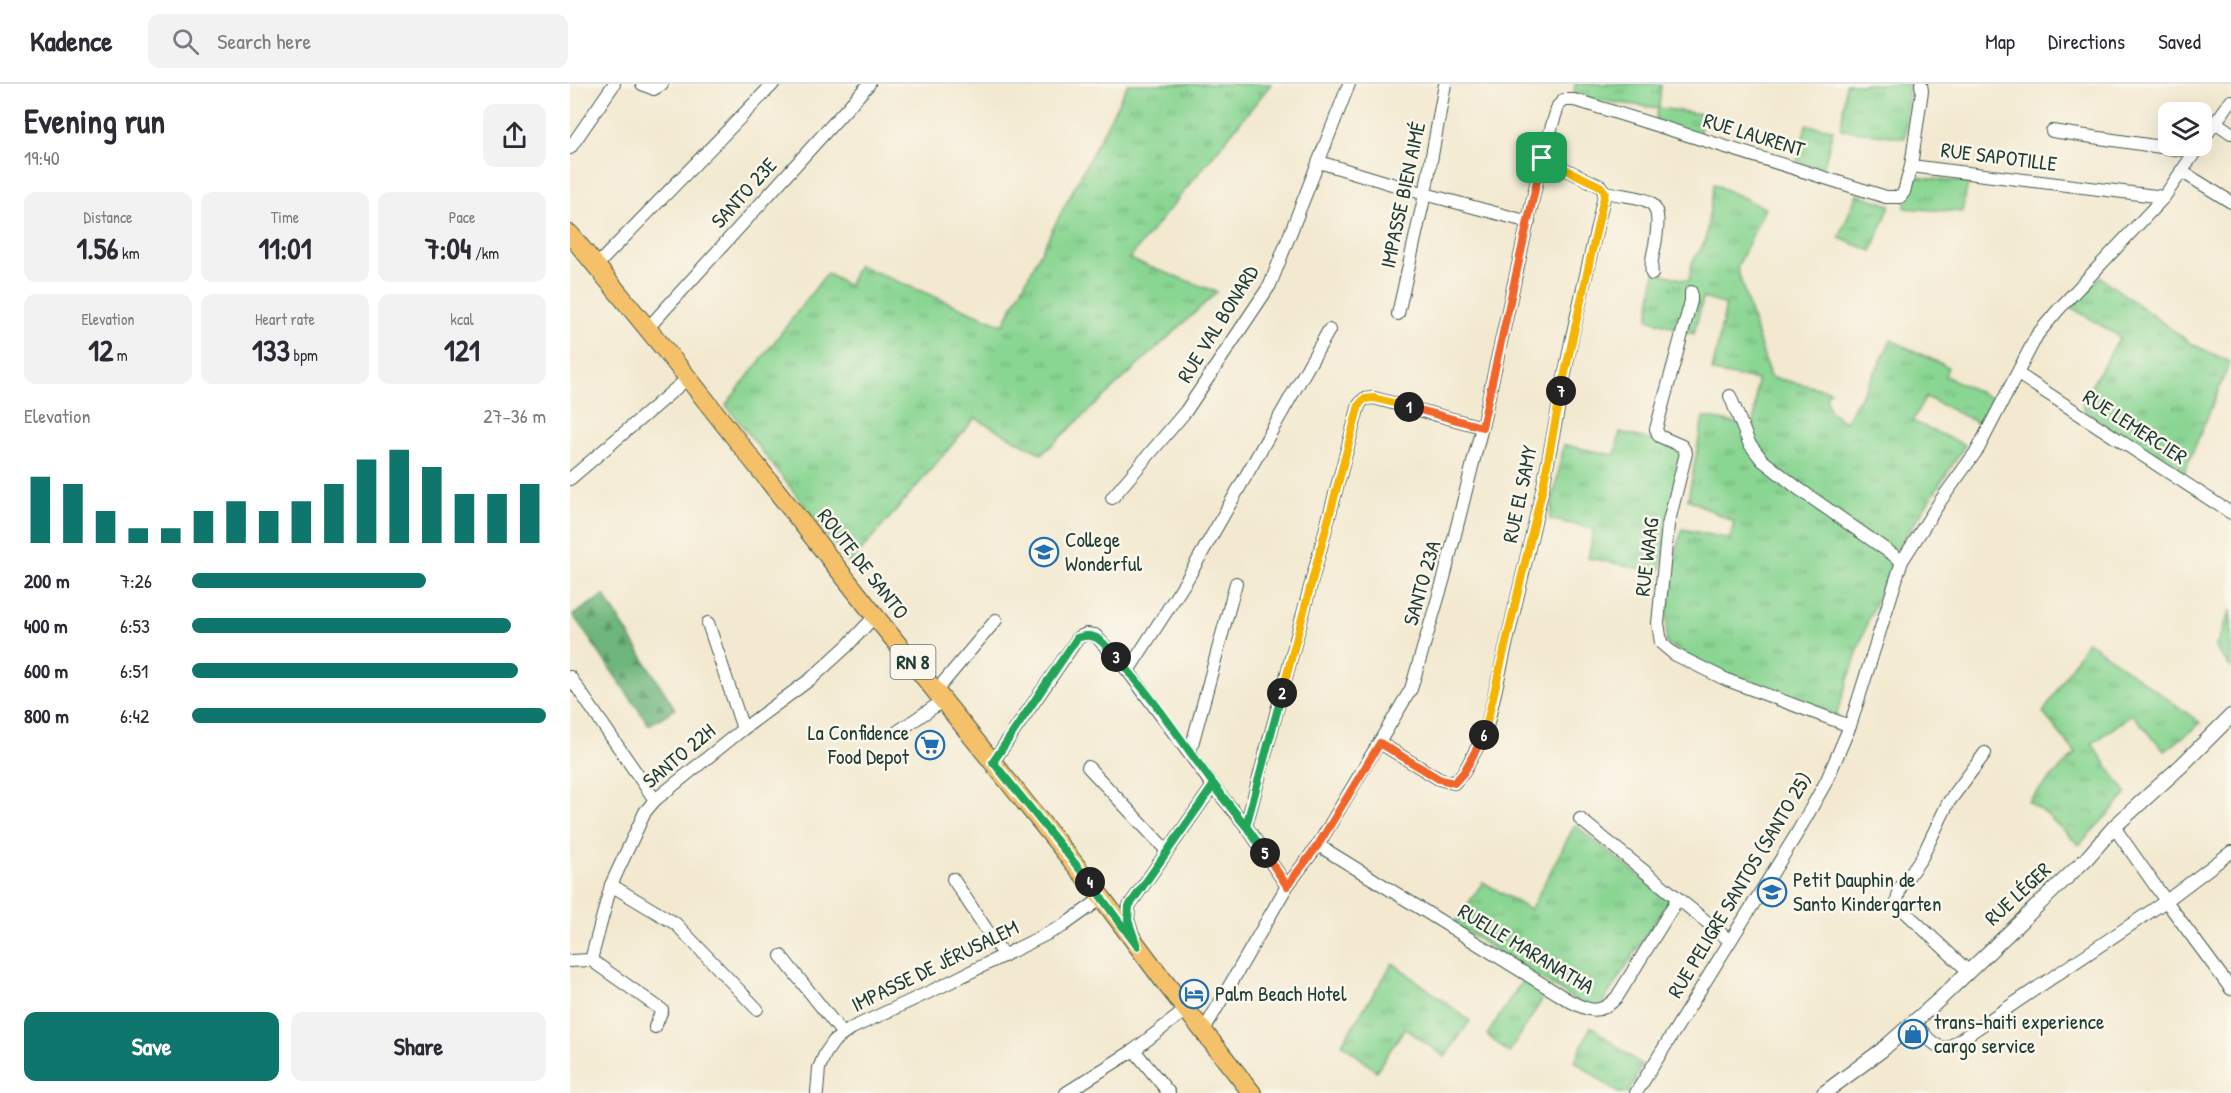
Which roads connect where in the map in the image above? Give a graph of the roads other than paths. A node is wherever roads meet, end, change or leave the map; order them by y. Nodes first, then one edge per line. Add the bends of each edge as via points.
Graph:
1 (614, 84) edge
2 (642, 84) edge
3 (662, 84) edge
4 (773, 84) edge
5 (869, 84) edge
6 (1349, 84) edge
7 (1445, 84) edge
8 (1921, 84) edge
9 (1564, 100) joint
10 (2231, 101) edge
11 (2215, 122) junction
12 (2212, 126) edge
13 (2052, 131) dead end
14 (2231, 133) edge
15 (2158, 142) edge
16 (570, 148) edge
17 (2192, 156) edge
18 (1542, 158) junction
19 (1319, 162) junction
20 (1911, 166) junction
21 (2181, 171) junction
22 (1605, 192) junction
23 (1425, 194) junction
24 (2164, 197) junction
25 (2231, 202) edge
26 (1529, 222) junction
27 (570, 234) edge
28 (597, 265) junction
29 (1652, 274) dead end
30 (1691, 292) dead end
31 (1398, 314) dead end
32 (648, 328) junction
33 (1329, 330) dead end
34 (2018, 374) junction
35 (688, 378) junction
36 (1730, 396) dead end
37 (1482, 427) junction
38 (570, 479) edge
39 (1112, 498) dead end
40 (2231, 513) edge
41 (1902, 561) junction
42 (1236, 583) dead end
43 (875, 616) junction
44 (996, 620) dead end
45 (708, 623) dead end
46 (1128, 671) junction
47 (570, 677) edge
48 (940, 696) junction
49 (2231, 716) edge
50 (1850, 726) junction
51 (743, 729) junction
52 (897, 732) dead end
53 (1380, 743) junction
54 (1190, 752) junction
55 (1985, 753) dead end
56 (993, 762) junction
57 (1089, 767) dead end
58 (1213, 786) junction
59 (655, 800) junction
60 (1580, 819) dead end
61 (1246, 826) junction
62 (2114, 827) junction
63 (1318, 845) junction
64 (1167, 851) junction
65 (2231, 852) edge
66 (953, 879) dead end
67 (611, 885) junction
68 (1287, 886) junction
69 (1102, 898) junction
70 (1677, 900) junction
71 (2166, 901) junction
72 (1729, 940) junction
73 (1137, 946) junction
74 (781, 956) dead end
75 (1004, 956) junction
76 (591, 960) junction
77 (570, 961) edge
78 (1968, 971) junction
79 (2231, 989) edge
80 (757, 1009) dead end
81 (1187, 1009) junction
82 (1914, 1021) junction
83 (655, 1027) dead end
84 (1204, 1030) junction
85 (843, 1034) junction
86 (1134, 1050) junction
87 (817, 1093) edge
88 (1066, 1093) edge
89 (1169, 1093) edge
90 (1252, 1093) edge
91 (1636, 1093) edge
92 (1824, 1093) edge

1 - 16 street
2 - 3 street via 654,89
4 - 28 street
5 - 32 street, SANTO 23E
6 - 19 street, RUE VAL BONARD
7 - 23 street, IMPASSE BIEN AIMÉ
8 - 20 street, RUE SAPOTILLE
9 - 18 street, SANTO 23A via 1553,118
9 - 20 street, RUE LAURENT via 1886,197 1900,197
10 - 11 street, RUE PELIGRE SANTOS (SANTO 25)
11 - 12 street, RUE PELIGRE SANTOS (SANTO 25)
11 - 14 street
13 - 15 street
17 - 21 street, RUE PELIGRE SANTOS (SANTO 25)
18 - 22 street
18 - 26 street, SANTO 23A
19 - 23 street
19 - 39 street, RUE VAL BONARD via 1270,285 1186,411
20 - 24 street, RUE SAPOTILLE
21 - 24 street, RUE PELIGRE SANTOS (SANTO 25)
21 - 25 street
22 - 29 street via 1645,200 1657,209
22 - 53 street, RUE EL SAMY via 1543,487 1486,731 1454,783 1439,779
23 - 26 street
23 - 31 street, IMPASSE BIEN AIMÉ
24 - 34 street, RUE PELIGRE SANTOS (SANTO 25) via 2037,335
26 - 37 street, SANTO 23A
27 - 28 main road, ROUTE DE SANTO / RN 8
28 - 32 main road, ROUTE DE SANTO / RN 8
30 - 50 street, RUE WAAG via 1656,429 1659,436 1682,446 1686,453 1668,525 1658,623 1661,643 1674,654 1727,680
32 - 35 main road, ROUTE DE SANTO / RN 8
33 - 46 street via 1186,581
34 - 40 street, RUE LEMERCIER
34 - 41 street, RUE PELIGRE SANTOS (SANTO 25) via 1978,449
35 - 38 street
35 - 43 main road, ROUTE DE SANTO / RN 8
36 - 41 street via 1749,443 1762,460
37 - 53 street, SANTO 23A via 1411,689
37 - 61 street via 1374,398 1364,399 1359,405
41 - 50 street, RUE PELIGRE SANTOS (SANTO 25)
42 - 54 street
43 - 48 main road, ROUTE DE SANTO / RN 8
43 - 51 street, SANTO 22H via 812,678
44 - 48 street
45 - 51 street
46 - 54 street
46 - 56 street via 1095,636 1077,638
47 - 59 street
48 - 52 street
48 - 56 main road, ROUTE DE SANTO / RN 8
49 - 62 street, RUE LÉGER
50 - 72 street, RUE PELIGRE SANTOS (SANTO 25) via 1816,800
51 - 59 street, SANTO 22H
53 - 63 street, SANTO 23A
54 - 58 street
55 - 78 street via 1948,803 1922,857 1897,896 1901,908
56 - 69 main road, ROUTE DE SANTO / RN 8
57 - 64 street
58 - 61 street
58 - 64 street
59 - 67 street, SANTO 22H via 645,812
60 - 70 street
61 - 68 street
62 - 71 street
62 - 78 street, RUE LÉGER via 2087,858
63 - 68 street, SANTO 23A
63 - 70 street, RUELLE MARANATHA via 1568,1000 1596,1011 1617,998
64 - 73 street via 1129,906 1128,920
65 - 71 street
66 - 75 street
67 - 76 street, SANTO 22H
67 - 80 street via 676,924
68 - 84 street, SANTO 23A
69 - 73 main road, ROUTE DE SANTO / RN 8
69 - 75 street, IMPASSE DE JÉRUSALEM via 1063,926
70 - 72 street
71 - 79 street
71 - 82 street via 1948,1048 1931,1042
72 - 91 street, RUE PELIGRE SANTOS (SANTO 25)
73 - 81 main road, ROUTE DE SANTO / RN 8
74 - 85 street
75 - 85 street, IMPASSE DE JÉRUSALEM
76 - 77 street
76 - 83 street via 662,1010
78 - 82 street, RUE LÉGER
81 - 84 main road, ROUTE DE SANTO / RN 8
81 - 86 street
82 - 92 street, RUE LÉGER
84 - 90 main road, ROUTE DE SANTO / RN 8
85 - 87 street, IMPASSE DE JÉRUSALEM via 825,1054 819,1068
86 - 88 street
86 - 89 street

